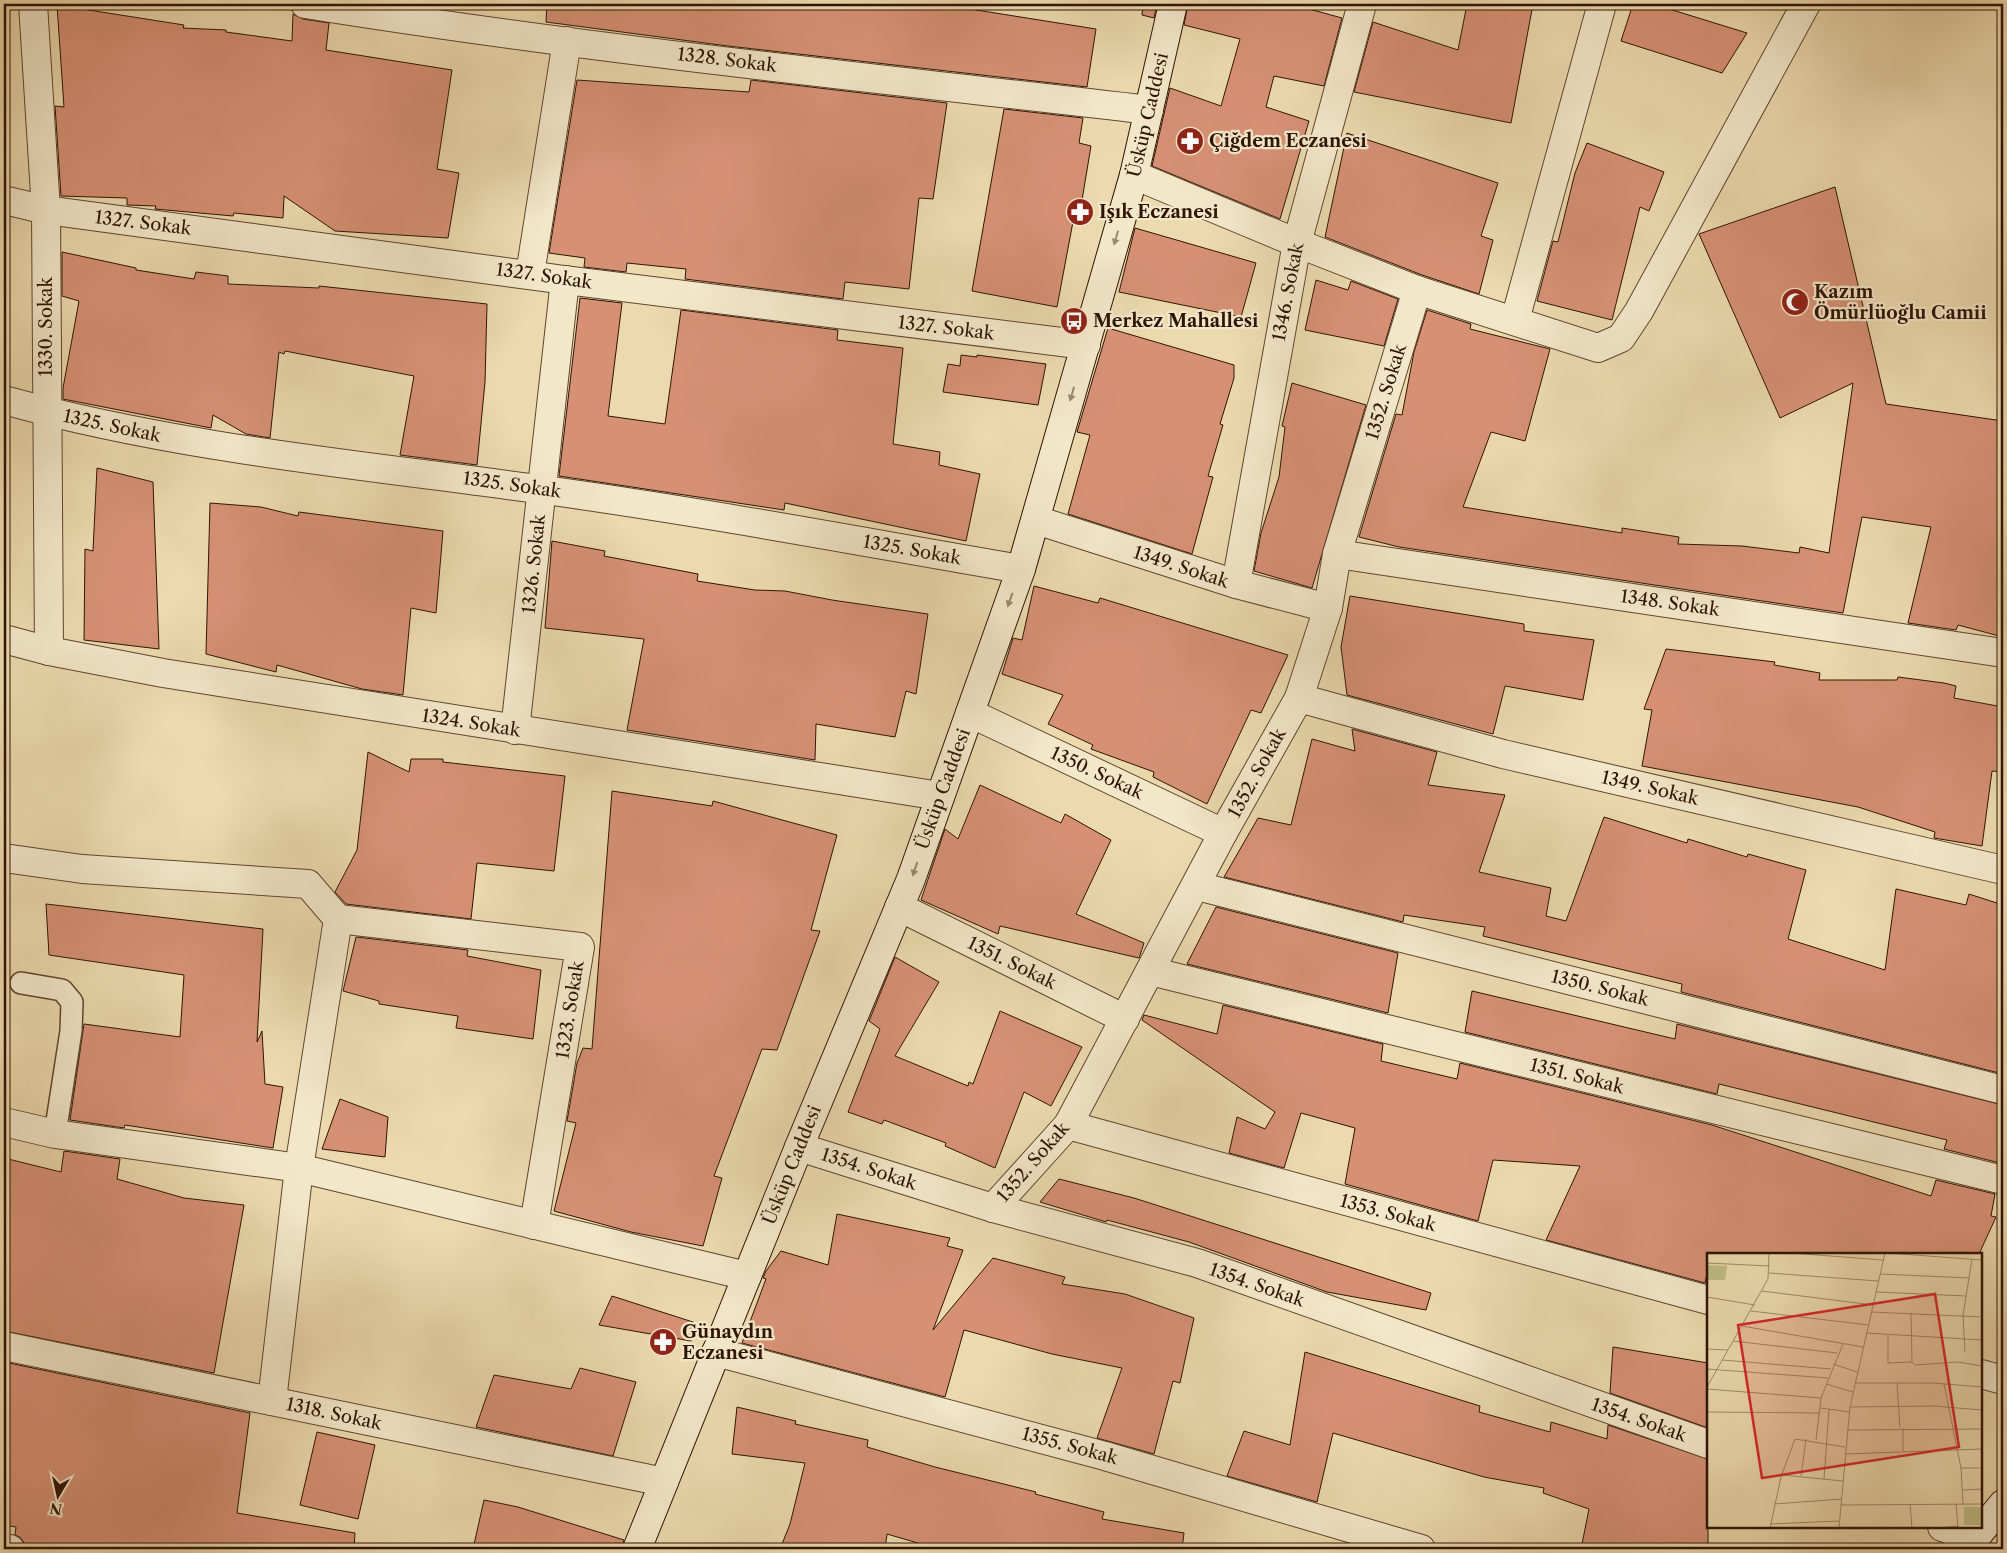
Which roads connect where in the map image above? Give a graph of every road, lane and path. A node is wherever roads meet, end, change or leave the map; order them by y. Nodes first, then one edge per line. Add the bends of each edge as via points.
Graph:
1 (33, 4) edge
2 (305, 4) edge
3 (1174, 4) edge
4 (1362, 4) edge
5 (1602, 4) edge
6 (1806, 4) edge
7 (567, 41) junction
8 (1149, 110) junction
9 (1134, 175) junction
10 (4, 200) edge
11 (46, 210) junction
12 (1296, 243) junction
13 (530, 274) junction
14 (565, 280) junction
15 (1417, 290) junction
16 (1515, 320) junction
17 (1086, 345) junction
18 (4, 400) edge
19 (46, 412) junction
20 (542, 489) junction
21 (1036, 520) junction
22 (1337, 554) junction
23 (1021, 569) junction
24 (1236, 584) junction
25 (1328, 608) junction
26 (4, 639) edge
27 (48, 651) junction
28 (2003, 652) edge
29 (1298, 698) junction
30 (970, 713) junction
31 (515, 730) junction
32 (940, 796) junction
33 (1223, 833) junction
34 (4, 858) edge
35 (2003, 870) edge
36 (1197, 886) junction
37 (899, 907) junction
38 (338, 919) junction
39 (1150, 971) junction
40 (21, 983) dead end
41 (1125, 1019) junction
42 (2003, 1090) edge
43 (4, 1122) edge
44 (1068, 1125) junction
45 (55, 1134) junction
46 (799, 1147) junction
47 (299, 1168) junction
48 (2003, 1180) edge
49 (993, 1208) junction
50 (534, 1225) junction
51 (747, 1276) junction
52 (1707, 1300) edge
53 (4, 1346) edge
54 (716, 1352) junction
55 (1982, 1374) edge
56 (2003, 1380) edge
57 (272, 1401) junction
58 (1707, 1444) edge
59 (664, 1482) junction
60 (2003, 1504) edge
61 (1944, 1528) edge
62 (1971, 1544) edge
63 (4, 1548) edge
64 (10, 1549) edge
65 (638, 1549) edge
66 (1421, 1549) edge

1 - 11 street, 1330. Sokak
2 - 7 street, 1328. Sokak
3 - 8 street, Üsküp Caddesi
4 - 12 street, 1346. Sokak
5 - 16 street
6 - 16 street via 1639,311 1621,338 1598,348
7 - 8 street, 1328. Sokak
7 - 13 street
8 - 9 street, Üsküp Caddesi
9 - 12 street
9 -> 17 street, Üsküp Caddesi
10 - 11 street, 1327. Sokak
11 - 13 street, 1327. Sokak
11 - 19 street, 1330. Sokak
12 - 15 street
12 - 24 street, 1346. Sokak
13 - 14 street, 1327. Sokak
14 - 17 street, 1327. Sokak
14 - 20 street, 1326. Sokak
15 - 16 street
15 - 22 street, 1352. Sokak
17 -> 21 street, Üsküp Caddesi
18 - 19 street, 1325. Sokak
19 - 20 street, 1325. Sokak via 186,442
19 - 27 street, 1330. Sokak
20 - 23 street, 1325. Sokak
20 - 31 street, 1326. Sokak
21 - 23 street, Üsküp Caddesi
21 - 24 street, 1349. Sokak
22 - 25 street, 1352. Sokak
22 - 28 street, 1348. Sokak
23 -> 30 street, Üsküp Caddesi
24 - 25 street, 1349. Sokak
25 - 29 street, 1352. Sokak
26 - 27 street, 1324. Sokak
27 - 31 street, 1324. Sokak via 163,673
29 - 33 street, 1352. Sokak
29 - 35 street, 1349. Sokak via 1503,754
30 - 32 street, Üsküp Caddesi
30 - 33 street, 1350. Sokak
31 - 32 street, 1324. Sokak
32 -> 37 street, Üsküp Caddesi
33 - 36 street, 1352. Sokak
34 - 38 street via 82,870 308,884
36 - 39 street, 1352. Sokak
36 - 42 street, 1350. Sokak
37 - 41 street, 1351. Sokak
37 - 46 street, Üsküp Caddesi
38 - 47 street
38 - 50 street, 1323. Sokak via 580,947
39 - 41 street, 1352. Sokak
39 - 48 street, 1351. Sokak
40 - 45 lane via 62,990 72,1002 71,1031
41 - 44 street, 1352. Sokak
43 - 45 street
44 - 49 street, 1352. Sokak
44 - 52 street, 1353. Sokak
45 - 47 street
46 - 49 street, 1354. Sokak
46 - 51 street, Üsküp Caddesi
47 - 50 street
47 - 57 street
49 - 58 street, 1354. Sokak via 1197,1263
50 - 51 street
51 - 54 street, Üsküp Caddesi
53 - 57 street, 1318. Sokak
54 - 59 street, Üsküp Caddesi
54 - 66 street, 1355. Sokak via 1106,1456
55 - 56 street
57 - 59 street, 1318. Sokak
59 - 65 street, Üsküp Caddesi
60 - 62 street
61 - 62 street
63 - 64 street

